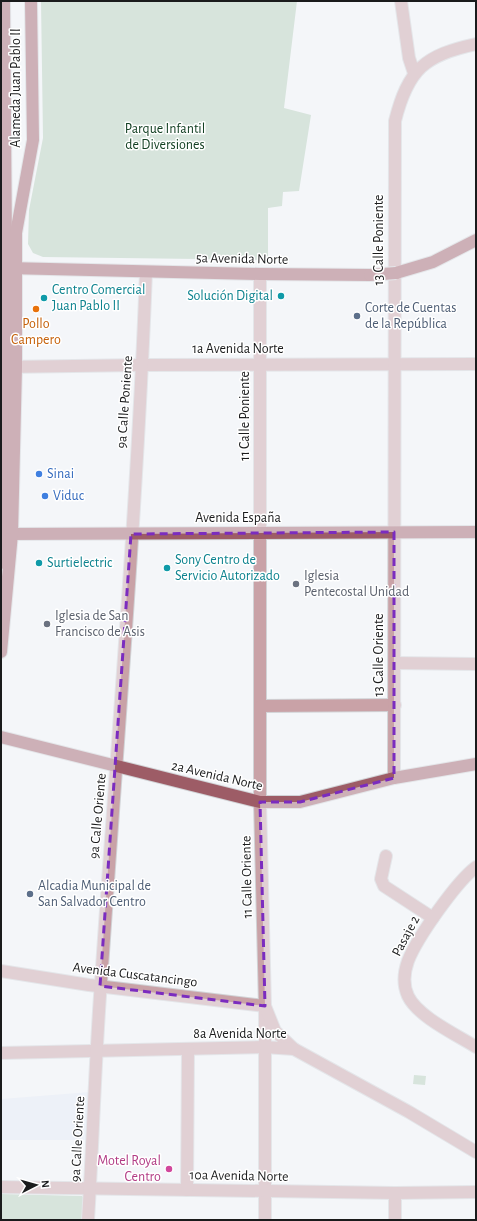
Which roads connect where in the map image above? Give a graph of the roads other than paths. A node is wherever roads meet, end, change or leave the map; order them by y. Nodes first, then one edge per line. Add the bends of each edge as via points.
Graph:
1 (4, 1) edge
2 (25, 1) edge
3 (31, 1) edge
4 (401, 1) edge
5 (476, 44) edge
6 (414, 74) junction
7 (7, 227) junction
8 (476, 240) edge
9 (8, 268) edge
10 (146, 272) junction
11 (260, 274) junction
12 (259, 364) junction
13 (476, 364) edge
14 (142, 365) junction
15 (394, 365) junction
16 (8, 367) edge
17 (394, 532) junction
18 (476, 532) edge
19 (260, 533) junction
20 (5, 534) edge
21 (131, 534) junction
22 (1, 563) edge
23 (1, 652) edge
24 (395, 663) junction
25 (476, 664) edge
26 (395, 705) junction
27 (261, 706) junction
28 (1, 736) edge
29 (476, 764) edge
30 (117, 767) junction
31 (394, 778) junction
32 (260, 802) junction
33 (386, 856) dead end
34 (476, 867) edge
35 (433, 918) junction
36 (1, 971) edge
37 (100, 986) junction
38 (265, 1006) junction
39 (264, 1047) junction
40 (476, 1047) edge
41 (188, 1049) junction
42 (294, 1049) junction
43 (98, 1051) junction
44 (1, 1053) edge
45 (476, 1152) edge
46 (1, 1187) edge
47 (90, 1188) junction
48 (187, 1190) junction
49 (265, 1191) junction
50 (476, 1192) edge
51 (395, 1193) junction
52 (88, 1220) edge
53 (265, 1220) edge
54 (395, 1220) edge

1 - 7 main road
2 - 7 main road via 26,137
3 - 9 main road, Alameda Juan Pablo II via 33,140 17,219 15,247
4 - 6 street via 409,58
5 - 6 street via 438,55
6 - 15 street, 13 Calle Poniente via 406,86 394,121
7 - 9 main road
8 - 11 main road, 5a Avenida Norte, bridge via 443,258 404,271 370,275
9 - 10 main road, 5a Avenida Norte
9 - 16 main road, Alameda Juan Pablo II
10 - 11 main road, 5a Avenida Norte
10 - 14 street, 9a Calle Poniente
11 - 12 street, 11 Calle Poniente
12 - 14 street, 1a Avenida Norte
12 - 15 street, 1a Avenida Norte
12 - 19 street, 11 Calle Poniente
13 - 15 street, 1a Avenida Norte
14 - 16 street, 1a Avenida Norte
14 - 21 street, 9a Calle Poniente
15 - 17 street, 13 Calle Poniente
16 - 20 main road, Alameda Juan Pablo II
17 - 18 main road, Avenida España
17 - 19 main road, Avenida España
17 - 24 street, 13 Calle Oriente
19 - 21 main road, Avenida España
19 - 27 street, 11 Calle Oriente
20 - 21 main road, Avenida España
20 - 22 main road
20 - 23 main road, Alameda Juan Pablo II
21 - 30 street, 9a Calle Oriente
24 - 25 street
24 - 26 street, 13 Calle Oriente
26 - 27 street
26 - 31 street, 13 Calle Oriente
27 - 32 street, 11 Calle Oriente
28 - 30 main road, 2a Avenida Norte
29 - 31 main road, 2a Avenida Norte
30 - 32 main road, 2a Avenida Norte
30 - 37 street, 9a Calle Oriente
31 - 32 main road, 2a Avenida Norte via 300,802
32 - 38 street, 11 Calle Oriente
33 - 35 street via 381,879 384,886
34 - 35 street, Pasaje 2 via 463,879
35 - 40 street, Pasaje 2 via 408,960 405,986 417,1008
36 - 37 street, Avenida Cuscatancingo
37 - 38 street, Avenida Cuscatancingo
37 - 43 street, 9a Calle Oriente
38 - 39 street, 11 Calle Oriente
38 - 42 street via 275,1030
39 - 41 street, 8a Avenida Norte
39 - 42 street, 8a Avenida Norte
39 - 49 street, 11 Calle Oriente
41 - 43 street, 8a Avenida Norte
41 - 48 street
42 - 45 street, 8a Avenida Norte
43 - 44 street, 8a Avenida Norte
43 - 47 street, 9a Calle Oriente
46 - 47 street, 10a Avenida Norte
47 - 48 street, 10a Avenida Norte
47 - 52 street, 9a Calle Oriente
48 - 49 street, 10a Avenida Norte
49 - 51 street, 10a Avenida Norte
49 - 53 street, 11 Calle Oriente
50 - 51 street, 10a Avenida Norte
51 - 54 street

